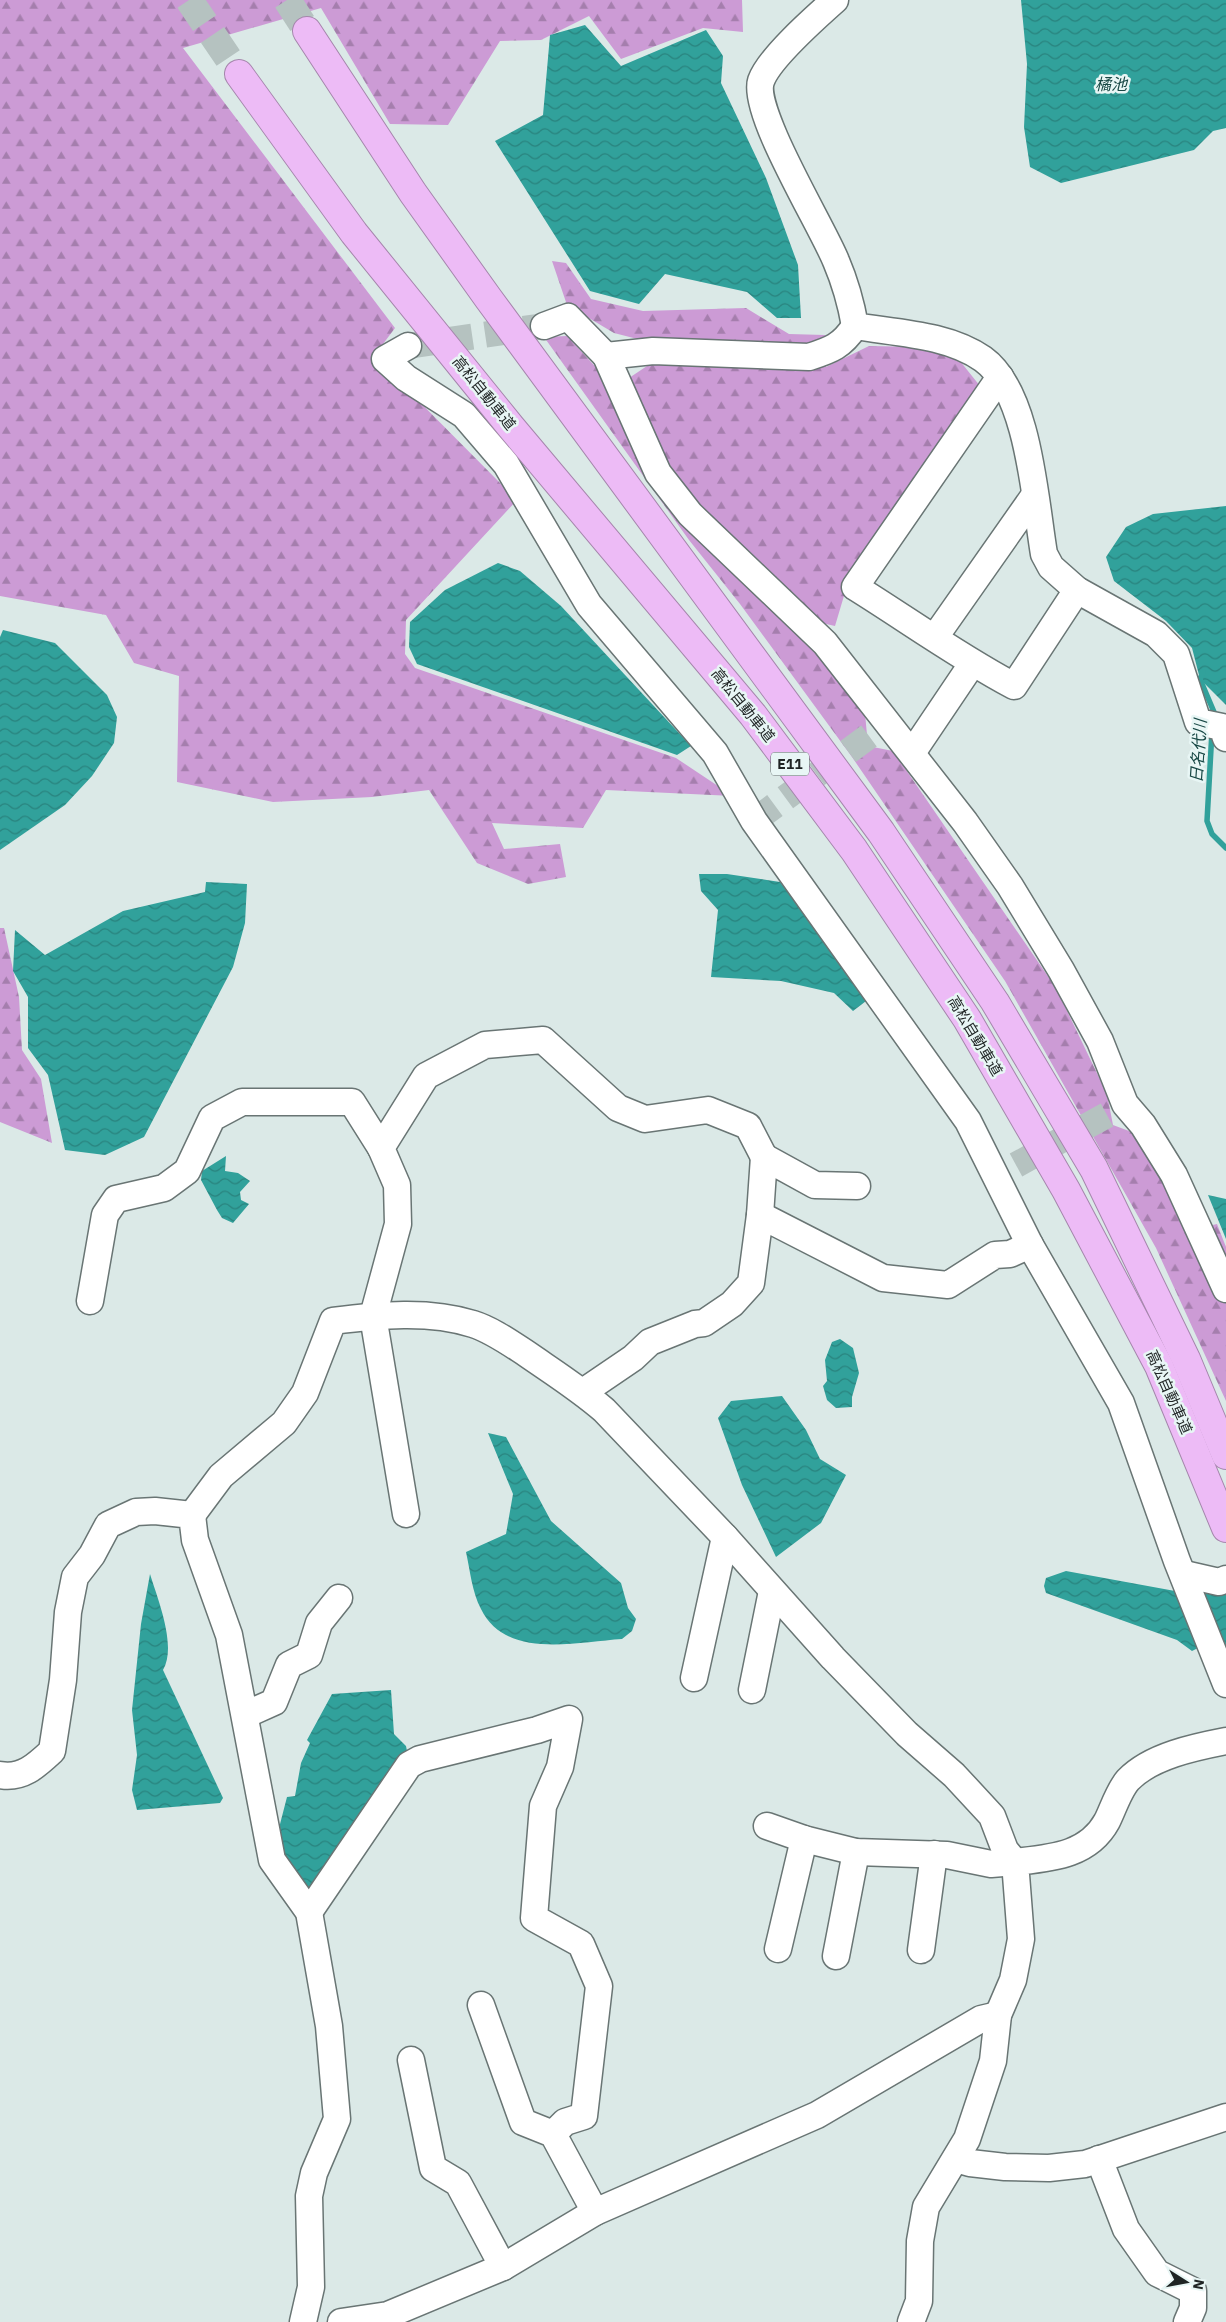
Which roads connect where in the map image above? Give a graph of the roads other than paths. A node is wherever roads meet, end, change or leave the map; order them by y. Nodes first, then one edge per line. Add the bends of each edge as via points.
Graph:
1 (835, 0) edge
2 (307, 31) tunnel mouth
3 (239, 74) tunnel mouth
4 (544, 326) tunnel mouth
5 (855, 326) junction
6 (408, 346) tunnel mouth
7 (606, 356) junction
8 (1000, 377) junction
9 (1034, 496) junction
10 (1077, 590) junction
11 (935, 637) junction
12 (972, 664) junction
13 (1217, 729) edge
14 (912, 753) junction
15 (381, 1148) junction
16 (764, 1157) junction
17 (857, 1186) dead end
18 (760, 1215) junction
19 (1030, 1245) junction
20 (1226, 1289) edge
21 (90, 1301) dead end
22 (373, 1316) junction
23 (583, 1392) junction
24 (1226, 1455) edge
25 (406, 1514) dead end
26 (192, 1515) junction
27 (1226, 1528) edge
28 (725, 1537) junction
29 (1184, 1574) junction
30 (1226, 1579) edge
31 (772, 1591) junction
32 (339, 1598) dead end
33 (694, 1678) dead end
34 (1226, 1684) edge
35 (752, 1690) dead end
36 (245, 1716) junction
37 (1226, 1741) edge
38 (0, 1775) edge
39 (767, 1826) dead end
40 (804, 1839) junction
41 (856, 1852) junction
42 (934, 1854) junction
43 (1014, 1862) junction
44 (309, 1912) junction
45 (778, 1949) dead end
46 (921, 1950) dead end
47 (836, 1956) dead end
48 (481, 2005) dead end
49 (998, 2015) junction
50 (411, 2060) dead end
51 (1226, 2117) edge
52 (553, 2134) junction
53 (956, 2159) junction
54 (1098, 2159) junction
55 (595, 2212) junction
56 (503, 2267) junction
57 (304, 2322) edge
58 (341, 2322) edge
59 (912, 2322) edge
60 (1187, 2322) edge

1 - 5 street via 768,67 760,83 762,104 771,128 836,260 851,302
2 - 24 highway, 高松自動車道 / E11 via 413,193 476,282 881,832 995,1002 1094,1169 1186,1359
3 - 27 highway, 高松自動車道 / E11 via 354,233 511,427 753,715 854,850 966,1019 1066,1190 1159,1366
4 - 7 street via 568,317
5 - 7 street via 845,341 809,358 653,351
5 - 8 street via 934,339 983,359
6 - 19 street via 385,359 406,378 464,415 506,464 589,606 715,753 754,821 1006,1171
7 - 14 street via 658,473 690,514 825,643
8 - 9 street via 1012,401 1030,458
8 - 11 street via 855,587
9 - 10 street via 1044,554 1051,567
9 - 11 street
10 - 12 street via 1014,686
10 - 13 street via 1156,634 1176,654 1198,722
11 - 12 street
12 - 14 street
14 - 20 street via 1010,886 1062,970 1100,1041 1116,1110 1143,1125 1174,1174
15 - 16 street via 426,1076 484,1046 543,1040 618,1108 645,1119 708,1110 748,1126
15 - 21 street via 352,1102 242,1102 212,1118 187,1171 164,1188 116,1199 105,1215
15 - 22 street via 397,1185 398,1224
16 - 17 street via 815,1185
16 - 18 street
18 - 19 street via 883,1278 948,1285 996,1255 1010,1254
18 - 23 street via 751,1283 732,1304 704,1323 650,1342 633,1358
19 - 29 street via 1121,1403
22 - 23 street via 436,1316 475,1324
22 - 25 street
22 - 26 street via 333,1322 304,1394 284,1423 222,1476
23 - 28 street via 646,1452
26 - 36 street via 195,1540 229,1635
26 - 38 street via 136,1512 108,1525 92,1555 75,1577 52,1752 25,1772 13,1777
28 - 31 street
28 - 33 street
29 - 30 street via 1219,1582
29 - 34 street
31 - 35 street
31 - 43 street via 901,1727 954,1775 992,1816 1005,1850
32 - 36 street via 319,1623 309,1655 289,1665 274,1702
36 - 44 street via 272,1860
37 - 43 street via 1199,1746 1156,1761 1128,1781 1102,1830 1085,1846 1061,1856
39 - 40 street
40 - 41 street
40 - 45 street
41 - 42 street
41 - 47 street
42 - 43 street via 991,1864
42 - 46 street
43 - 49 street via 1021,1939 1014,1980
44 - 52 street via 409,1765 420,1759 569,1719 560,1767 542,1806 534,1918 581,1944 599,1986 584,2116 565,2122
44 - 57 street via 329,2026 337,2119 314,2173 309,2196 310,2288
48 - 52 street via 523,2122
49 - 53 street via 993,2060 967,2140
49 - 55 street via 981,2019 817,2115
50 - 56 street via 433,2168 458,2183
51 - 54 street
52 - 55 street
53 - 54 street via 988,2165 1040,2168 1085,2164
53 - 59 street via 926,2207 920,2241 920,2301
54 - 60 street via 1126,2229 1157,2272 1193,2291 1193,2308
55 - 56 street
56 - 58 street via 388,2315

